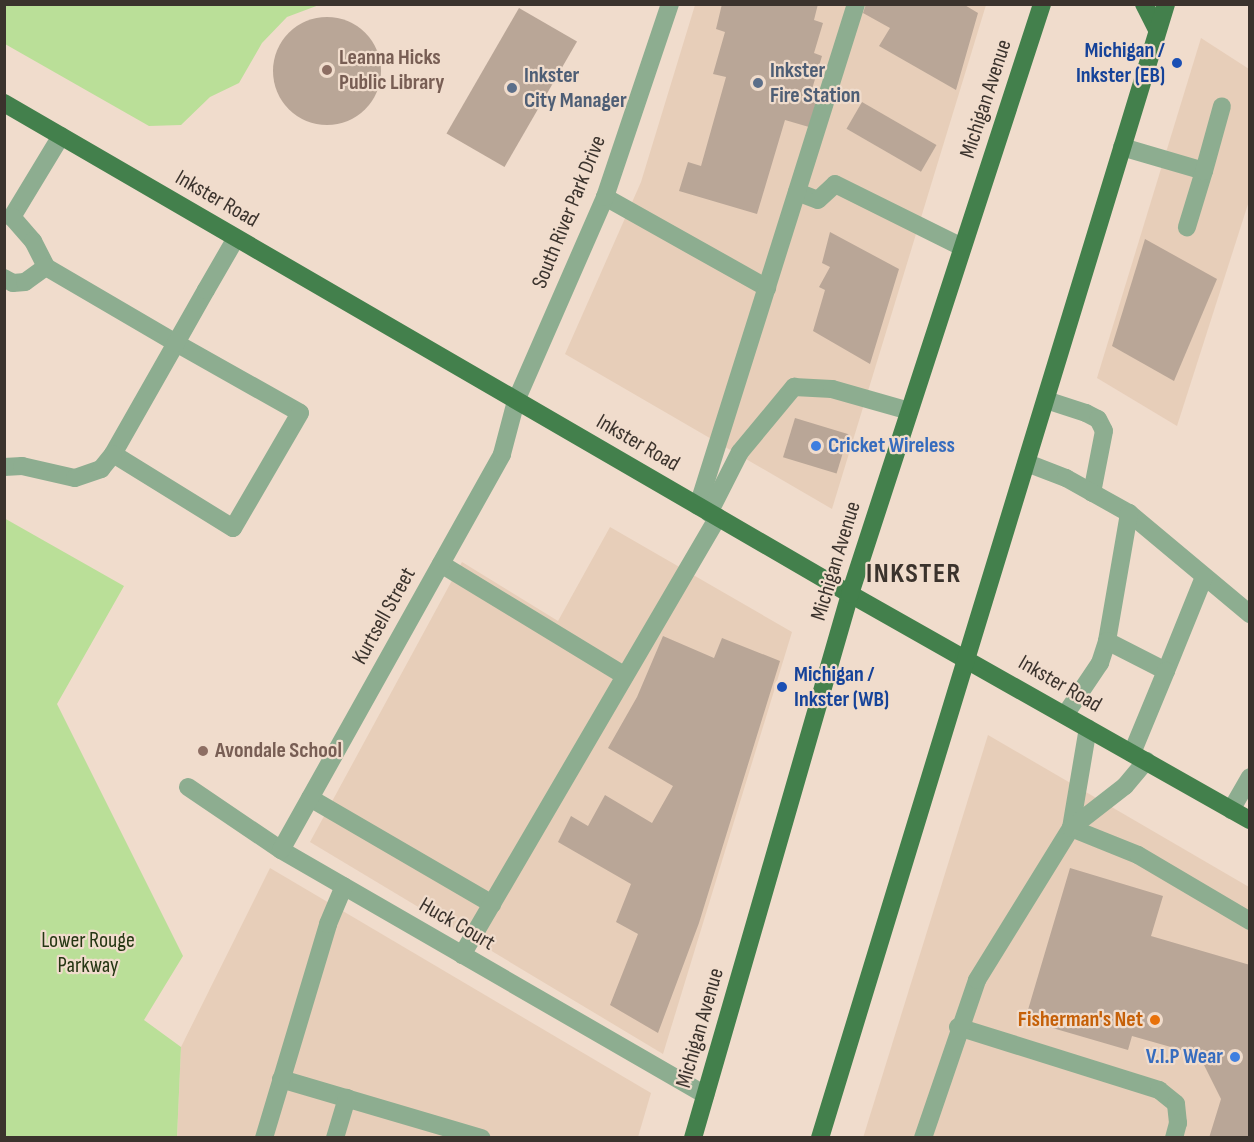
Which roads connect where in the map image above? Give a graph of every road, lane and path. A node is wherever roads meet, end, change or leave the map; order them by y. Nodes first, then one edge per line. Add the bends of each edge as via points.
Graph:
1 (670, 4) edge
2 (856, 4) edge
3 (1042, 4) edge
4 (1144, 4) edge
5 (1166, 4) edge
6 (1157, 30) junction
7 (4, 103) edge
8 (1222, 106) dead end
9 (61, 136) junction
10 (1122, 147) junction
11 (1204, 171) junction
12 (797, 192) junction
13 (606, 197) junction
14 (7, 220) edge
15 (1187, 227) dead end
16 (236, 238) junction
17 (962, 247) junction
18 (46, 267) junction
19 (4, 278) edge
20 (767, 288) junction
21 (176, 343) junction
22 (1046, 400) junction
23 (516, 401) junction
24 (909, 411) junction
25 (113, 454) junction
26 (1027, 463) junction
27 (4, 467) edge
28 (1092, 493) junction
29 (708, 512) junction
30 (1129, 513) junction
31 (441, 564) junction
32 (1204, 577) junction
33 (850, 594) junction
34 (1250, 614) edge
35 (1107, 641) junction
36 (968, 660) junction
37 (1166, 671) junction
38 (625, 676) junction
39 (1065, 715) junction
40 (1088, 728) junction
41 (1139, 757) junction
42 (1250, 777) edge
43 (188, 787) dead end
44 (310, 798) junction
45 (1232, 810) junction
46 (1250, 820) edge
47 (1071, 828) junction
48 (281, 850) junction
49 (344, 886) junction
50 (492, 904) junction
51 (1250, 921) edge
52 (462, 955) junction
53 (958, 1027) junction
54 (281, 1079) junction
55 (705, 1095) junction
56 (347, 1098) junction
57 (264, 1137) edge
58 (335, 1137) edge
59 (481, 1137) edge
60 (693, 1137) edge
61 (820, 1137) edge
62 (923, 1137) edge
63 (1174, 1137) edge

1 - 13 street, South River Park Drive
2 - 12 street
3 - 17 main road, Michigan Avenue
4 - 6 main road
5 - 6 main road
6 - 10 main road
7 - 9 main road, Inkster Road
8 - 11 street
9 - 14 street
9 - 16 main road, Inkster Road
10 - 11 street
10 - 22 main road
11 - 15 street
12 - 17 street via 818,200 835,184
12 - 20 street
13 - 20 street
13 - 23 street, South River Park Drive
14 - 18 street via 33,241
16 - 21 street
16 - 23 main road, Inkster Road
17 - 24 main road, Michigan Avenue
18 - 19 street via 25,282 13,283
18 - 21 street
20 - 29 street
21 - 25 street
21 - 25 street via 300,413 234,528
22 - 26 main road
22 - 28 street via 1098,419 1104,431
23 - 29 main road, Inkster Road
23 - 31 street, Kurtsell Street via 502,454
24 - 29 street via 832,389 794,387 740,452
24 - 33 main road, Michigan Avenue
25 - 27 street via 101,469 75,478 22,466
26 - 28 street
26 - 36 main road
28 - 30 street
29 - 33 main road, Inkster Road
29 - 38 street
30 - 32 street
30 - 35 street
31 - 38 street
31 - 44 street, Kurtsell Street
32 - 34 street
32 - 37 street
33 - 36 main road, Inkster Road
33 - 55 main road, Michigan Avenue
35 - 37 street
35 - 39 street via 1100,663
36 - 39 main road, Inkster Road
36 - 61 main road
37 - 41 street
38 - 50 street
39 - 40 main road, Inkster Road
40 - 41 main road, Inkster Road
40 - 47 street
41 - 45 main road, Inkster Road
41 - 47 street via 1125,786
42 - 45 street
43 - 48 street, Huck Court
44 - 48 street, Kurtsell Street
44 - 50 street
45 - 46 main road, Inkster Road
47 - 51 street via 1138,855
47 - 53 street via 978,980
48 - 49 street, Huck Court
49 - 52 street, Huck Court
49 - 54 street via 328,924
50 - 52 street
52 - 55 street, Huck Court
53 - 62 street
53 - 63 street via 1159,1090 1176,1104 1178,1123
54 - 56 street
54 - 57 street
55 - 60 main road, Michigan Avenue
56 - 58 street
56 - 59 street

